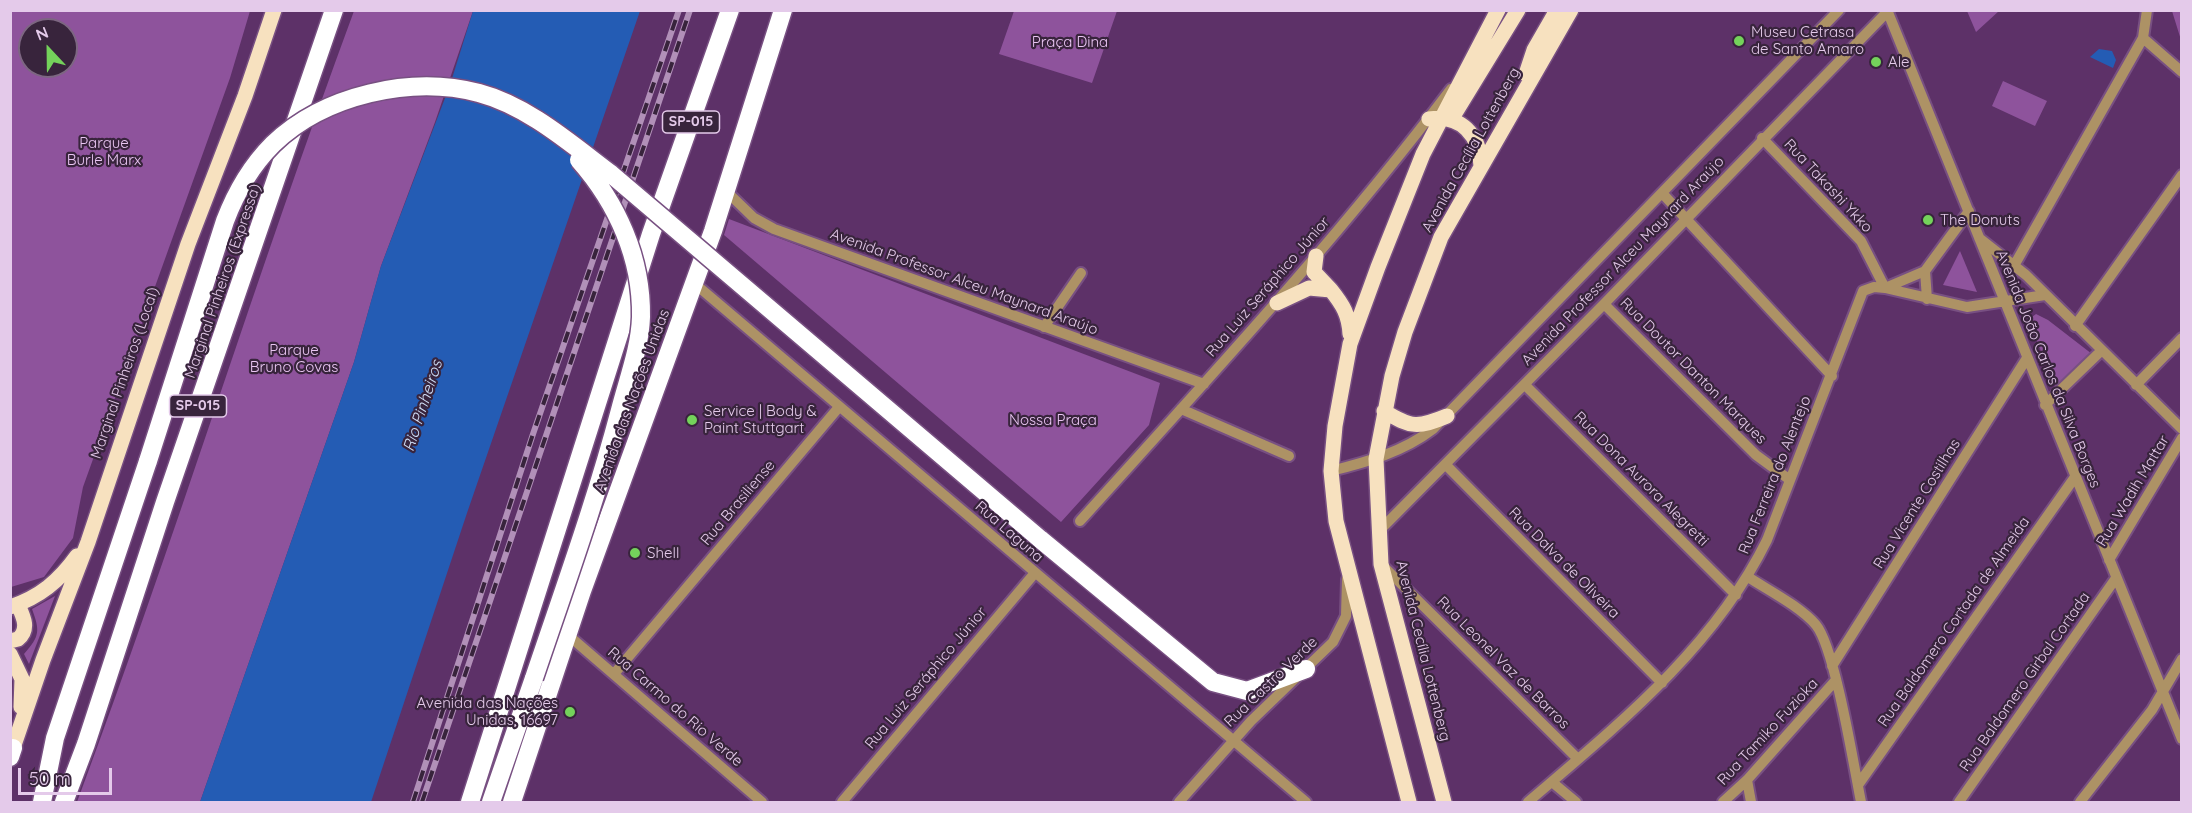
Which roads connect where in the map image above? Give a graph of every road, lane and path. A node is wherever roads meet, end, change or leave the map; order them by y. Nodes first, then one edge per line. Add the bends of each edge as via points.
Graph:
1 (274, 10) edge
2 (334, 10) edge
3 (730, 10) edge
4 (783, 10) edge
5 (1498, 10) edge
6 (1518, 10) edge
7 (1557, 10) edge
8 (1571, 10) edge
9 (1839, 10) edge
10 (2147, 10) edge
11 (1888, 11) edge
12 (2143, 38) junction
13 (2181, 72) edge
14 (1515, 105) junction
15 (1440, 119) junction
16 (557, 135) junction
17 (1762, 138) junction
18 (1481, 166) junction
19 (2181, 175) edge
20 (725, 190) junction
21 (1662, 193) junction
22 (1969, 212) junction
23 (1687, 219) junction
24 (1979, 238) junction
25 (1316, 256) junction
26 (2015, 264) junction
27 (1925, 271) junction
28 (1081, 273) dead end
29 (694, 283) junction
30 (1885, 288) junction
31 (1331, 290) junction
32 (2046, 295) junction
33 (1927, 299) junction
34 (2003, 300) junction
35 (1277, 303) junction
36 (1604, 304) junction
37 (2075, 326) junction
38 (1044, 327) junction
39 (2181, 338) edge
40 (1350, 344) junction
41 (2101, 351) junction
42 (2027, 358) junction
43 (1832, 376) junction
44 (1204, 384) junction
45 (1525, 385) junction
46 (2136, 385) junction
47 (2045, 405) junction
48 (839, 406) junction
49 (1181, 409) junction
50 (1384, 411) junction
51 (1447, 416) junction
52 (2181, 429) edge
53 (2181, 438) edge
54 (1289, 456) dead end
55 (1376, 459) junction
56 (1446, 465) junction
57 (1331, 471) junction
58 (2075, 477) junction
59 (1790, 480) junction
60 (1080, 521) dead end
61 (1378, 532) junction
62 (88, 542) junction
63 (2109, 560) junction
64 (1381, 564) junction
65 (1346, 567) junction
66 (1034, 574) junction
67 (1748, 577) junction
68 (2116, 579) junction
69 (1736, 595) junction
70 (14, 606) edge
71 (568, 635) junction
72 (10, 641) edge
73 (10, 654) edge
74 (2181, 659) edge
75 (1832, 666) junction
76 (1306, 669) junction
77 (614, 674) junction
78 (1835, 681) junction
79 (1662, 683) junction
80 (2163, 694) junction
81 (2181, 739) edge
82 (1233, 740) junction
83 (12, 753) edge
84 (1578, 759) junction
85 (1747, 780) junction
86 (1552, 782) junction
87 (1858, 785) junction
88 (42, 802) edge
89 (64, 802) edge
90 (470, 802) edge
91 (491, 802) edge
92 (512, 802) edge
93 (762, 802) edge
94 (842, 802) edge
95 (1179, 802) edge
96 (1306, 802) edge
97 (1409, 802) edge
98 (1444, 802) edge
99 (1528, 802) edge
100 (1576, 802) edge
101 (1723, 802) edge
102 (1752, 802) edge
103 (1861, 802) edge
104 (1959, 802) edge
105 (2080, 802) edge

1 - 62 main road, Marginal Pinheiros (Local) via 188,244
2 - 89 highway, Marginal Pinheiros (Expressa) / SP-015
3 - 90 highway, SP-015 via 651,234
4 - 20 highway, Avenida das Nações Unidas
5 - 15 main road
6 - 15 main road
7 - 14 main road via 1534,50
8 - 14 main road, Avenida Cecília Lottenberg
9 - 21 street, Avenida Professor Alceu Maynard Araújo
10 - 12 street
11 - 17 street, Avenida Professor Alceu Maynard Araújo
11 - 22 street, Avenida João Carlos da Silva Borges
12 - 13 street
12 - 26 street
14 - 18 main road, Avenida Cecília Lottenberg
15 - 18 main road via 1477,140
15 - 25 street, Rua Luiz Seráphico Júnior
15 - 40 main road, Avenida Cecília Lottenberg
16 - 76 highway, bridge via 636,195 1213,682 1247,691
16 - 88 highway, bridge via 512,106 479,93 439,86 388,90 343,101 308,119 274,143 247,175 225,221 55,738
16 - 91 highway, bridge via 598,182 618,215 635,267 640,339 602,481
17 - 23 street, Avenida Professor Alceu Maynard Araújo
17 - 30 street, Rua Takashi Ykko via 1861,241
18 - 50 main road, Avenida Cecília Lottenberg via 1447,226 1425,277 1404,332
19 - 37 street
20 - 29 highway, Avenida das Nações Unidas
20 - 38 street, Avenida Professor Alceu Maynard Araújo via 754,218 774,229
21 - 23 street
21 - 51 street, Avenida Professor Alceu Maynard Araújo
22 - 24 street, Avenida João Carlos da Silva Borges
22 - 27 street
23 - 36 street, Avenida Professor Alceu Maynard Araújo
23 - 43 street
24 - 26 street
24 - 34 street, Avenida João Carlos da Silva Borges
25 - 31 main road via 1314,272
25 - 35 street, Rua Luiz Seráphico Júnior
26 - 32 street
27 - 30 street, Rua Ferreira do Alentejo
27 - 33 street
28 - 38 street
29 - 48 street, Rua Laguna
29 - 71 highway, Avenida das Nações Unidas
30 - 33 street
30 - 43 street, Rua Ferreira do Alentejo via 1868,288 1860,296
31 - 35 main road via 1309,288
31 - 40 main road via 1349,319
32 - 34 street
32 - 37 street
33 - 34 street via 1979,307
34 - 42 street, Avenida João Carlos da Silva Borges
35 - 44 street, Rua Luiz Seráphico Júnior
36 - 45 street, Avenida Professor Alceu Maynard Araújo
36 - 59 street, Rua Doutor Danton Marques via 1756,455
37 - 41 street
38 - 44 street, Avenida Professor Alceu Maynard Araújo
39 - 46 street
40 - 57 main road, Avenida Cecília Lottenberg
41 - 46 street
41 - 47 street
42 - 47 street, Avenida João Carlos da Silva Borges
42 - 75 street, Rua Vicente Costilhas
43 - 59 street, Rua Ferreira do Alentejo
44 - 49 street, Rua Luiz Seráphico Júnior
45 - 56 street, Avenida Professor Alceu Maynard Araújo
45 - 69 street, Rua Dona Aurora Alegretti
46 - 52 street
47 - 58 street, Avenida João Carlos da Silva Borges
48 - 66 street, Rua Laguna
48 - 77 street, Rua Brasiliense
49 - 54 street
49 - 60 street, Rua Luiz Seráphico Júnior
50 - 51 main road via 1413,426
50 - 55 main road, Avenida Cecília Lottenberg
51 - 55 street, Avenida Professor Alceu Maynard Araújo via 1411,444
53 - 63 street, Rua Wadih Mattar
55 - 57 street, Avenida Professor Alceu Maynard Araújo
55 - 61 main road, Avenida Cecília Lottenberg
56 - 61 street, Avenida Professor Alceu Maynard Araújo
56 - 79 street, Rua Dalva de Oliveira
57 - 65 main road, Avenida Cecília Lottenberg
58 - 63 street, Avenida João Carlos da Silva Borges
58 - 87 street, Rua Baldomero Cortada de Almeida
59 - 67 street, Rua Ferreira do Alentejo
61 - 64 main road, Avenida Cecília Lottenberg
62 - 70 main road via 64,574
62 - 83 main road, Marginal Pinheiros (Local)
63 - 68 street, Avenida João Carlos da Silva Borges
64 - 84 street, Rua Leonel Vaz de Barros
64 - 98 main road, Avenida Cecília Lottenberg
65 - 76 street, Rua Castro Verde via 1343,624 1333,642
65 - 97 main road, Avenida Cecília Lottenberg
66 - 82 street, Rua Laguna
66 - 94 street, Rua Luiz Seráphico Júnior
67 - 69 street, Rua Ferreira do Alentejo
67 - 75 street via 1816,625
68 - 80 street, Avenida João Carlos da Silva Borges
68 - 104 street, Rua Baldomero Girbal Cortada
69 - 79 street, Rua Ferreira do Alentejo
70 - 72 main road via 25,623 18,639
71 - 77 street, Rua Carmo do Rio Verde
71 - 92 highway, Avenida das Nações Unidas
73 - 83 main road via 19,668 23,687
74 - 80 street
75 - 78 street
76 - 82 street, Rua Castro Verde
77 - 93 street, Rua Carmo do Rio Verde
78 - 85 street, Rua Tamiko Fuzioka
78 - 87 street
79 - 84 street, Rua Ferreira do Alentejo
80 - 81 street, Avenida João Carlos da Silva Borges
80 - 105 street
82 - 95 street, Rua Castro Verde
82 - 96 street, Rua Laguna
84 - 86 street, Rua Ferreira do Alentejo
85 - 101 street, Rua Tamiko Fuzioka
85 - 102 street
86 - 99 street, Rua Ferreira do Alentejo
86 - 100 street
87 - 103 street

